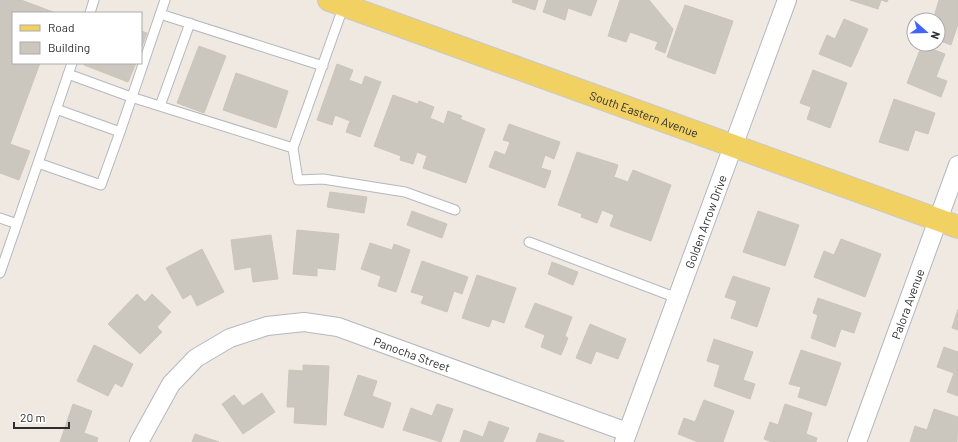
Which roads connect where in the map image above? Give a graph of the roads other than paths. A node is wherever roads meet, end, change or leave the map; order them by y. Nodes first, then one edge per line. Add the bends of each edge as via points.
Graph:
1 (94, 0) edge
2 (165, 0) edge
3 (787, 0) edge
4 (337, 3) edge
5 (90, 12) edge
6 (160, 14) junction
7 (190, 23) junction
8 (72, 64) edge
9 (323, 66) junction
10 (68, 74) junction
11 (132, 97) junction
12 (160, 106) junction
13 (56, 110) junction
14 (120, 132) junction
15 (733, 146) junction
16 (293, 148) junction
17 (38, 163) junction
18 (958, 165) edge
19 (455, 210) dead end
20 (0, 218) edge
21 (948, 223) edge
22 (17, 224) junction
23 (529, 242) dead end
24 (0, 273) edge
25 (677, 298) junction
26 (626, 437) edge
27 (139, 442) edge
28 (858, 442) edge

1 - 5 lane
2 - 6 lane
3 - 15 street, Golden Arrow Drive
4 - 9 lane
4 - 15 main road, South Eastern Avenue
6 - 7 lane
6 - 11 lane
7 - 9 lane
7 - 12 lane
8 - 10 lane
9 - 16 lane
10 - 11 lane
10 - 13 lane
11 - 12 lane
11 - 14 lane
12 - 16 lane
13 - 14 lane
13 - 17 lane
14 - 17 lane via 101,185
15 - 21 main road, South Eastern Avenue
15 - 25 street, Golden Arrow Drive
16 - 19 lane via 298,180 323,179 405,192
17 - 22 lane
18 - 21 street, Palora Avenue
20 - 22 lane
21 - 28 street, Palora Avenue
22 - 24 lane
23 - 25 lane
25 - 26 street, Golden Arrow Drive
26 - 27 street, Panocha Street via 338,327 304,322 267,326 230,338 196,358 171,384

